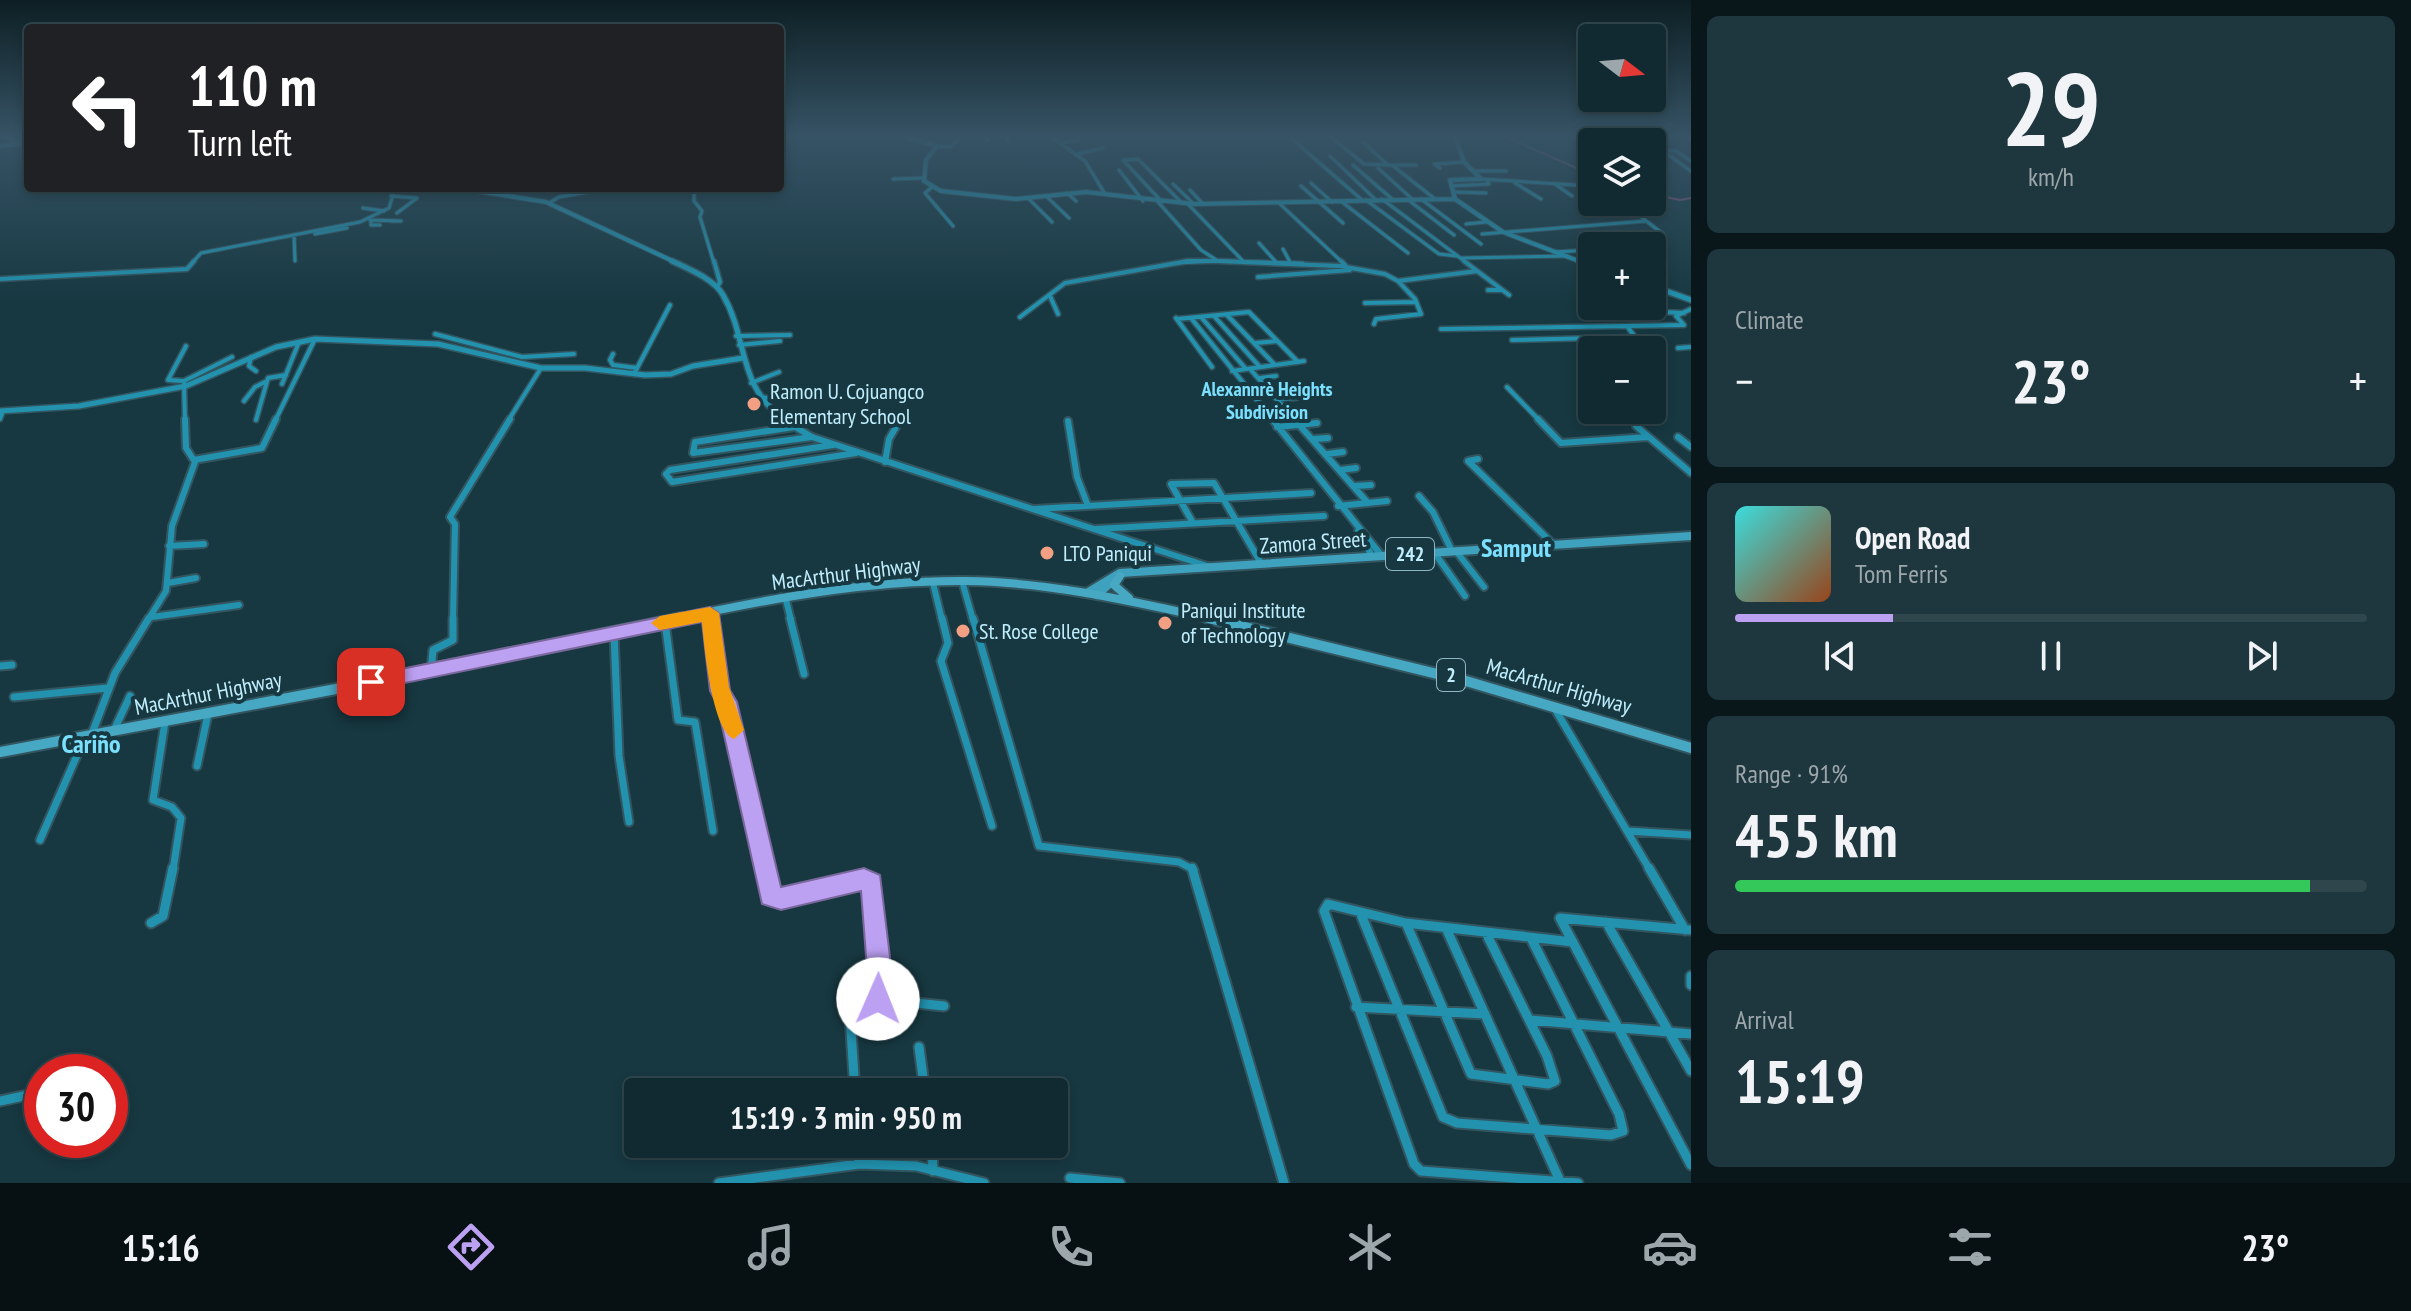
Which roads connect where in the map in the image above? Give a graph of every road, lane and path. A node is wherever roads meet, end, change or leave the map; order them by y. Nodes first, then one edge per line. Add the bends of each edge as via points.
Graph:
1 (927, 191) edge
2 (960, 191) edge
3 (1103, 191) edge
4 (1135, 191) edge
5 (1150, 191) edge
6 (1175, 191) edge
7 (1179, 191) edge
8 (1191, 191) edge
9 (1306, 191) edge
10 (1320, 191) edge
11 (1354, 191) edge
12 (1367, 191) edge
13 (1383, 191) edge
14 (1402, 191) edge
15 (1425, 191) edge
16 (1453, 191) edge
17 (1528, 191) edge
18 (1565, 191) edge
19 (389, 192) edge
20 (393, 192) edge
21 (396, 192) edge
22 (482, 192) edge
23 (559, 192) edge
24 (580, 192) edge
25 (589, 192) edge
26 (694, 192) edge
27 (385, 193) dead end
28 (1067, 193) junction
29 (1486, 193) dead end
30 (577, 194) junction
31 (1105, 194) junction
32 (1454, 196) junction
33 (1572, 196) dead end
34 (1047, 197) junction
35 (556, 198) junction
36 (1029, 199) junction
37 (1375, 199) junction
38 (1382, 199) junction
39 (1392, 199) junction
40 (1410, 199) junction
41 (1421, 199) junction
42 (1435, 199) junction
43 (1541, 199) dead end
44 (1364, 200) junction
45 (1076, 201) dead end
46 (1143, 201) junction
47 (1160, 202) junction
48 (1342, 202) junction
49 (549, 203) junction
50 (1188, 203) junction
51 (1318, 203) junction
52 (1333, 203) junction
53 (1203, 204) junction
54 (1280, 204) junction
55 (377, 207) dead end
56 (363, 208) dead end
57 (386, 210) junction
58 (397, 213) dead end
59 (1640, 216) edge
60 (1069, 218) dead end
61 (371, 220) junction
62 (1646, 221) junction
63 (1052, 222) dead end
64 (1486, 222) junction
65 (352, 223) junction
66 (360, 223) junction
67 (1343, 223) dead end
68 (1466, 224) dead end
69 (953, 226) dead end
70 (347, 228) junction
71 (1503, 232) junction
72 (1660, 232) edge
73 (315, 234) dead end
74 (339, 234) dead end
75 (1228, 234) dead end
76 (1482, 234) dead end
77 (294, 235) junction
78 (1218, 235) junction
79 (1454, 235) dead end
80 (1259, 243) dead end
81 (1481, 244) dead end
82 (1283, 249) dead end
83 (1578, 251) edge
84 (1554, 252) junction
85 (1408, 253) dead end
86 (1567, 256) junction
87 (1459, 257) junction
88 (1578, 260) edge
89 (295, 261) dead end
90 (1218, 261) junction
91 (1243, 261) junction
92 (1276, 262) junction
93 (1290, 262) junction
94 (1348, 268) junction
95 (1354, 270) junction
96 (1477, 271) junction
97 (1258, 277) dead end
98 (0, 279) edge
99 (1398, 281) junction
100 (717, 287) junction
101 (1488, 290) dead end
102 (1502, 290) junction
103 (1666, 291) edge
104 (1509, 295) dead end
105 (1050, 296) junction
106 (1691, 300) edge
107 (1416, 302) junction
108 (1365, 303) dead end
109 (670, 305) dead end
110 (1691, 309) edge
111 (1666, 312) edge
112 (1684, 313) junction
113 (1058, 314) dead end
114 (1227, 315) junction
115 (1214, 316) junction
116 (1020, 317) dead end
117 (1201, 317) junction
118 (1191, 318) junction
119 (1255, 319) junction
120 (1234, 321) junction
121 (1374, 324) dead end
122 (1261, 325) junction
123 (1684, 325) junction
124 (1627, 326) junction
125 (1241, 329) junction
126 (1441, 329) dead end
127 (1691, 330) edge
128 (1269, 333) junction
129 (435, 334) dead end
130 (790, 335) dead end
131 (736, 336) junction
132 (1248, 336) junction
133 (315, 339) junction
134 (1512, 340) dead end
135 (780, 341) dead end
136 (1277, 341) junction
137 (299, 342) junction
138 (1256, 343) junction
139 (739, 345) junction
140 (186, 346) dead end
141 (1691, 347) edge
142 (1678, 348) dead end
143 (493, 354) junction
144 (574, 354) dead end
145 (232, 357) dead end
146 (251, 357) junction
147 (743, 358) junction
148 (622, 361) dead end
149 (1225, 363) junction
150 (241, 365) dead end
151 (1275, 365) junction
152 (1260, 367) junction
153 (541, 368) junction
154 (1248, 369) junction
155 (228, 370) junction
156 (256, 371) dead end
157 (635, 371) junction
158 (1232, 371) junction
159 (779, 372) dead end
160 (286, 375) junction
161 (1276, 376) dead end
162 (1260, 378) junction
163 (267, 381) junction
164 (751, 383) junction
165 (185, 384) junction
166 (282, 384) dead end
167 (1284, 386) dead end
168 (1269, 387) junction
169 (1507, 387) dead end
170 (833, 393) dead end
171 (762, 398) junction
172 (1296, 398) dead end
173 (1279, 399) junction
174 (244, 401) dead end
175 (1, 408) edge
176 (1307, 410) dead end
177 (1290, 411) junction
178 (0, 419) edge
179 (256, 420) dead end
180 (1068, 421) dead end
181 (1317, 423) dead end
182 (1302, 425) junction
183 (1636, 426) dead end
184 (794, 427) junction
185 (896, 427) dead end
186 (1277, 427) junction
187 (812, 437) junction
188 (1648, 437) junction
189 (1678, 437) dead end
190 (1328, 438) dead end
191 (1314, 439) junction
192 (833, 445) junction
193 (1691, 447) edge
194 (1343, 452) dead end
195 (856, 453) junction
196 (1326, 454) junction
197 (1478, 459) dead end
198 (194, 460) junction
199 (885, 462) junction
200 (1356, 468) dead end
201 (1340, 470) junction
202 (1691, 473) edge
203 (1371, 485) dead end
204 (1354, 486) junction
205 (1311, 493) dead end
206 (1419, 496) dead end
207 (1222, 498) junction
208 (1179, 501) junction
209 (1387, 501) dead end
210 (1368, 503) junction
211 (1088, 506) junction
212 (1338, 506) junction
213 (1032, 509) junction
214 (1324, 516) dead end
215 (1235, 521) junction
216 (1193, 523) junction
217 (1093, 529) junction
218 (1691, 536) edge
219 (204, 544) dead end
220 (1554, 545) junction
221 (169, 546) junction
222 (1454, 551) junction
223 (1373, 552) junction
224 (1434, 552) junction
225 (1261, 563) junction
226 (1209, 567) junction
227 (1121, 575) junction
228 (196, 578) dead end
229 (962, 581) junction
230 (168, 583) junction
231 (933, 583) junction
232 (1484, 587) dead end
233 (1092, 594) junction
234 (1465, 596) dead end
235 (786, 600) junction
236 (239, 605) dead end
237 (1151, 606) junction
238 (710, 613) junction
239 (152, 617) junction
240 (665, 622) junction
241 (614, 633) junction
242 (12, 665) dead end
243 (0, 666) edge
244 (431, 671) junction
245 (804, 674) dead end
246 (108, 688) junction
247 (130, 696) dead end
248 (14, 697) dead end
249 (1552, 704) junction
250 (208, 714) junction
251 (165, 722) junction
252 (113, 732) junction
253 (88, 737) junction
254 (1691, 748) edge
255 (0, 752) edge
256 (197, 766) dead end
257 (629, 822) dead end
258 (992, 826) dead end
259 (713, 831) dead end
260 (1627, 831) junction
261 (1691, 835) edge
262 (40, 840) dead end
263 (1360, 912) junction
264 (1606, 922) junction
265 (151, 923) dead end
266 (1406, 923) junction
267 (1446, 928) junction
268 (1688, 930) edge
269 (1486, 933) junction
270 (1531, 938) junction
271 (1573, 942) junction
272 (1691, 976) edge
273 (1691, 985) edge
274 (878, 999) junction
275 (944, 1006) dead end
276 (1356, 1007) junction
277 (1399, 1011) junction
278 (1443, 1013) junction
279 (1485, 1014) junction
280 (1530, 1020) junction
281 (1571, 1021) junction
282 (1617, 1026) junction
283 (1669, 1032) junction
284 (1691, 1034) edge
285 (919, 1047) dead end
286 (1691, 1071) edge
287 (854, 1078) edge
288 (923, 1078) edge
289 (1515, 1080) junction
290 (24, 1096) edge
291 (0, 1101) edge
292 (1538, 1128) junction
293 (859, 1158) edge
294 (933, 1158) edge
295 (859, 1164) junction
296 (1691, 1165) edge
297 (933, 1171) junction
298 (1070, 1178) dead end
299 (1560, 1181) edge
300 (719, 1183) edge
301 (984, 1183) edge
302 (1120, 1183) edge
303 (1284, 1183) edge
304 (1578, 1183) edge

1 - 69 street
2 - 36 street
3 - 31 street
4 - 46 street
5 - 47 street
6 - 50 street
7 - 50 street
8 - 53 street
9 - 51 street
10 - 52 street
11 - 44 street
12 - 37 street
13 - 39 street
14 - 40 street
15 - 42 street
16 - 32 street
17 - 43 street
18 - 33 street
19 - 27 street
20 - 57 street
21 - 58 street via 417,198
22 - 49 street
23 - 35 street
24 - 30 street
25 - 30 street
26 - 100 street via 720,282
28 - 31 street
28 - 34 street
28 - 45 street
29 - 32 street
30 - 35 street
31 - 46 street
32 - 42 street
32 - 64 street
34 - 36 street
34 - 60 street
35 - 49 street
36 - 63 street
37 - 38 street
37 - 44 street
38 - 39 street
38 - 87 street
39 - 40 street
40 - 41 street
40 - 79 street
41 - 42 street
41 - 81 street
44 - 48 street
44 - 87 street via 1439,254
46 - 47 street
47 - 50 street
47 - 90 street via 1201,250
48 - 52 street
48 - 85 street
49 - 100 street via 655,251
50 - 53 street
50 - 78 street
51 - 52 street
51 - 54 street
51 - 67 street
53 - 54 street
54 - 94 street
55 - 57 street
56 - 57 street
57 - 66 street
59 - 62 street
61 - 61 street via 371,225 390,221
61 - 66 street
62 - 71 street
62 - 72 street
64 - 68 street
64 - 71 street
65 - 66 street
65 - 70 street
65 - 77 street
70 - 73 street
70 - 74 street
71 - 76 street
71 - 84 street
75 - 78 street
77 - 89 street
77 - 98 street via 199,253 186,270
78 - 91 street
80 - 92 street
82 - 93 street
83 - 84 street
84 - 86 street
86 - 87 street
86 - 88 street
87 - 96 street
90 - 91 street
90 - 105 street via 1188,261 1068,282
91 - 92 street
92 - 93 street
93 - 94 street
94 - 95 street
95 - 97 street
95 - 99 street via 1390,274
96 - 99 street
96 - 102 street
99 - 107 street
100 - 131 street
101 - 102 street
102 - 104 street
103 - 106 street
105 - 113 street
105 - 116 street
107 - 108 street
107 - 121 street via 1421,314 1376,319
109 - 157 street
110 - 112 street
111 - 112 street
112 - 123 street via 1676,316
114 - 115 street
114 - 119 street via 1248,312
114 - 120 street
115 - 117 street
115 - 152 street
117 - 118 street
117 - 154 street
118 - 149 street
118 - 149 street via 1176,317 1211,365
119 - 120 street
119 - 122 street
120 - 125 street
122 - 125 street
122 - 128 street
123 - 124 street
123 - 127 street
124 - 126 street
124 - 134 street via 1636,337
125 - 132 street
128 - 132 street
128 - 136 street
129 - 143 street
130 - 131 street
131 - 139 street
132 - 138 street
133 - 137 street
133 - 143 street via 438,344
133 - 198 street via 262,448
135 - 139 street
136 - 138 street
136 - 151 street via 1301,361
137 - 146 street
137 - 160 street
138 - 151 street
139 - 147 street
140 - 165 street via 168,380
141 - 142 street
143 - 144 street
143 - 153 street
145 - 165 street
146 - 155 street
146 - 156 street via 249,366
147 - 157 street via 671,374
147 - 164 street
148 - 157 street via 613,356 613,365
149 - 158 street
150 - 155 street
151 - 152 street
152 - 154 street
153 - 157 street
153 - 244 street via 450,517 455,538 453,640 433,650
154 - 158 street
154 - 162 street
155 - 165 street
158 - 186 street
159 - 164 street
160 - 163 street
160 - 166 street
161 - 162 street
162 - 168 street
163 - 174 street
163 - 179 street
164 - 171 street
165 - 175 street via 79,406
165 - 198 street via 186,448
167 - 168 street
168 - 173 street
169 - 188 street via 1561,443
170 - 171 street
171 - 184 street
172 - 173 street
173 - 177 street
175 - 178 street
176 - 177 street
177 - 182 street
180 - 211 street via 1077,477
181 - 182 street
182 - 186 street
182 - 191 street
183 - 188 street
184 - 187 street
184 - 187 street via 695,442 693,453
185 - 199 street
186 - 212 street
187 - 192 street
188 - 202 street
189 - 193 street
190 - 191 street
191 - 196 street
192 - 195 street
192 - 195 street via 666,474 672,482
194 - 196 street
195 - 199 street
196 - 201 street
197 - 220 street via 1468,461
198 - 221 street
199 - 213 street
200 - 201 street
201 - 204 street
203 - 204 street
204 - 210 street
205 - 207 street
206 - 222 street
207 - 208 street
207 - 208 street via 1212,483 1171,484
207 - 215 street
208 - 211 street
208 - 216 street
209 - 210 street
210 - 212 street
211 - 213 street
212 - 223 street
213 - 217 street
214 - 215 street
215 - 216 street
215 - 225 street
216 - 217 street
217 - 226 street
218 - 220 main road, Zamora Street / 242
219 - 221 street
220 - 222 main road, Zamora Street / 242
221 - 230 street
222 - 224 main road, Zamora Street / 242
222 - 232 street
223 - 224 main road, Zamora Street / 242
223 - 225 main road, Zamora Street / 242
224 - 234 street
225 - 226 main road, Zamora Street / 242
226 - 227 main road, Zamora Street / 242
227 - 233 main road, Zamora Street / 242
227 - 237 highway via 1114,585 1118,592
228 - 230 street
229 - 231 highway, MacArthur Highway / 2
229 - 233 highway, MacArthur Highway / 2
229 - 303 street via 1039,846 1179,862 1194,869
230 - 239 street
231 - 235 highway, MacArthur Highway / 2
231 - 258 street via 948,643 941,661
233 - 237 highway, MacArthur Highway / 2
235 - 238 highway, MacArthur Highway / 2
235 - 245 street
236 - 239 street
237 - 249 highway, MacArthur Highway / 2
238 - 240 highway, MacArthur Highway / 2
238 - 274 street via 720,691 727,702 771,896 781,899 864,879 872,883
239 - 246 street
240 - 241 highway, MacArthur Highway / 2
240 - 259 street via 678,720 695,722
241 - 244 highway, MacArthur Highway / 2
241 - 257 street via 619,756
242 - 243 street
244 - 250 highway, MacArthur Highway / 2
246 - 248 street
246 - 253 street
247 - 252 street
249 - 254 highway, MacArthur Highway / 2
249 - 260 street
250 - 251 highway, MacArthur Highway / 2
250 - 256 street
251 - 252 highway, MacArthur Highway / 2
251 - 265 street via 153,800 172,807 181,818 181,830 163,916
252 - 253 highway, MacArthur Highway / 2
253 - 255 highway, MacArthur Highway / 2
253 - 262 street
260 - 261 street
260 - 268 street
263 - 266 street
263 - 276 street via 1328,904 1324,911
263 - 277 street
264 - 268 street
264 - 271 street via 1562,917
264 - 283 street
266 - 267 street
266 - 278 street
267 - 269 street
267 - 279 street
269 - 270 street
269 - 280 street
270 - 271 street
270 - 281 street
271 - 282 street
272 - 273 street
274 - 275 street
274 - 287 street via 850,1015
276 - 277 street
276 - 299 street via 1408,1153 1421,1171
277 - 278 street
277 - 292 street via 1443,1117 1457,1123
278 - 279 street
278 - 289 street via 1471,1074
279 - 289 street
280 - 281 street
280 - 289 street via 1557,1078 1548,1084
281 - 282 street
281 - 292 street via 1623,1131 1611,1135
282 - 283 street
282 - 296 street
283 - 284 street
283 - 286 street
285 - 288 street
289 - 292 street
290 - 291 street
292 - 299 street
293 - 295 street
294 - 297 street
295 - 297 street
295 - 300 street
297 - 301 street
298 - 302 street
299 - 304 street

